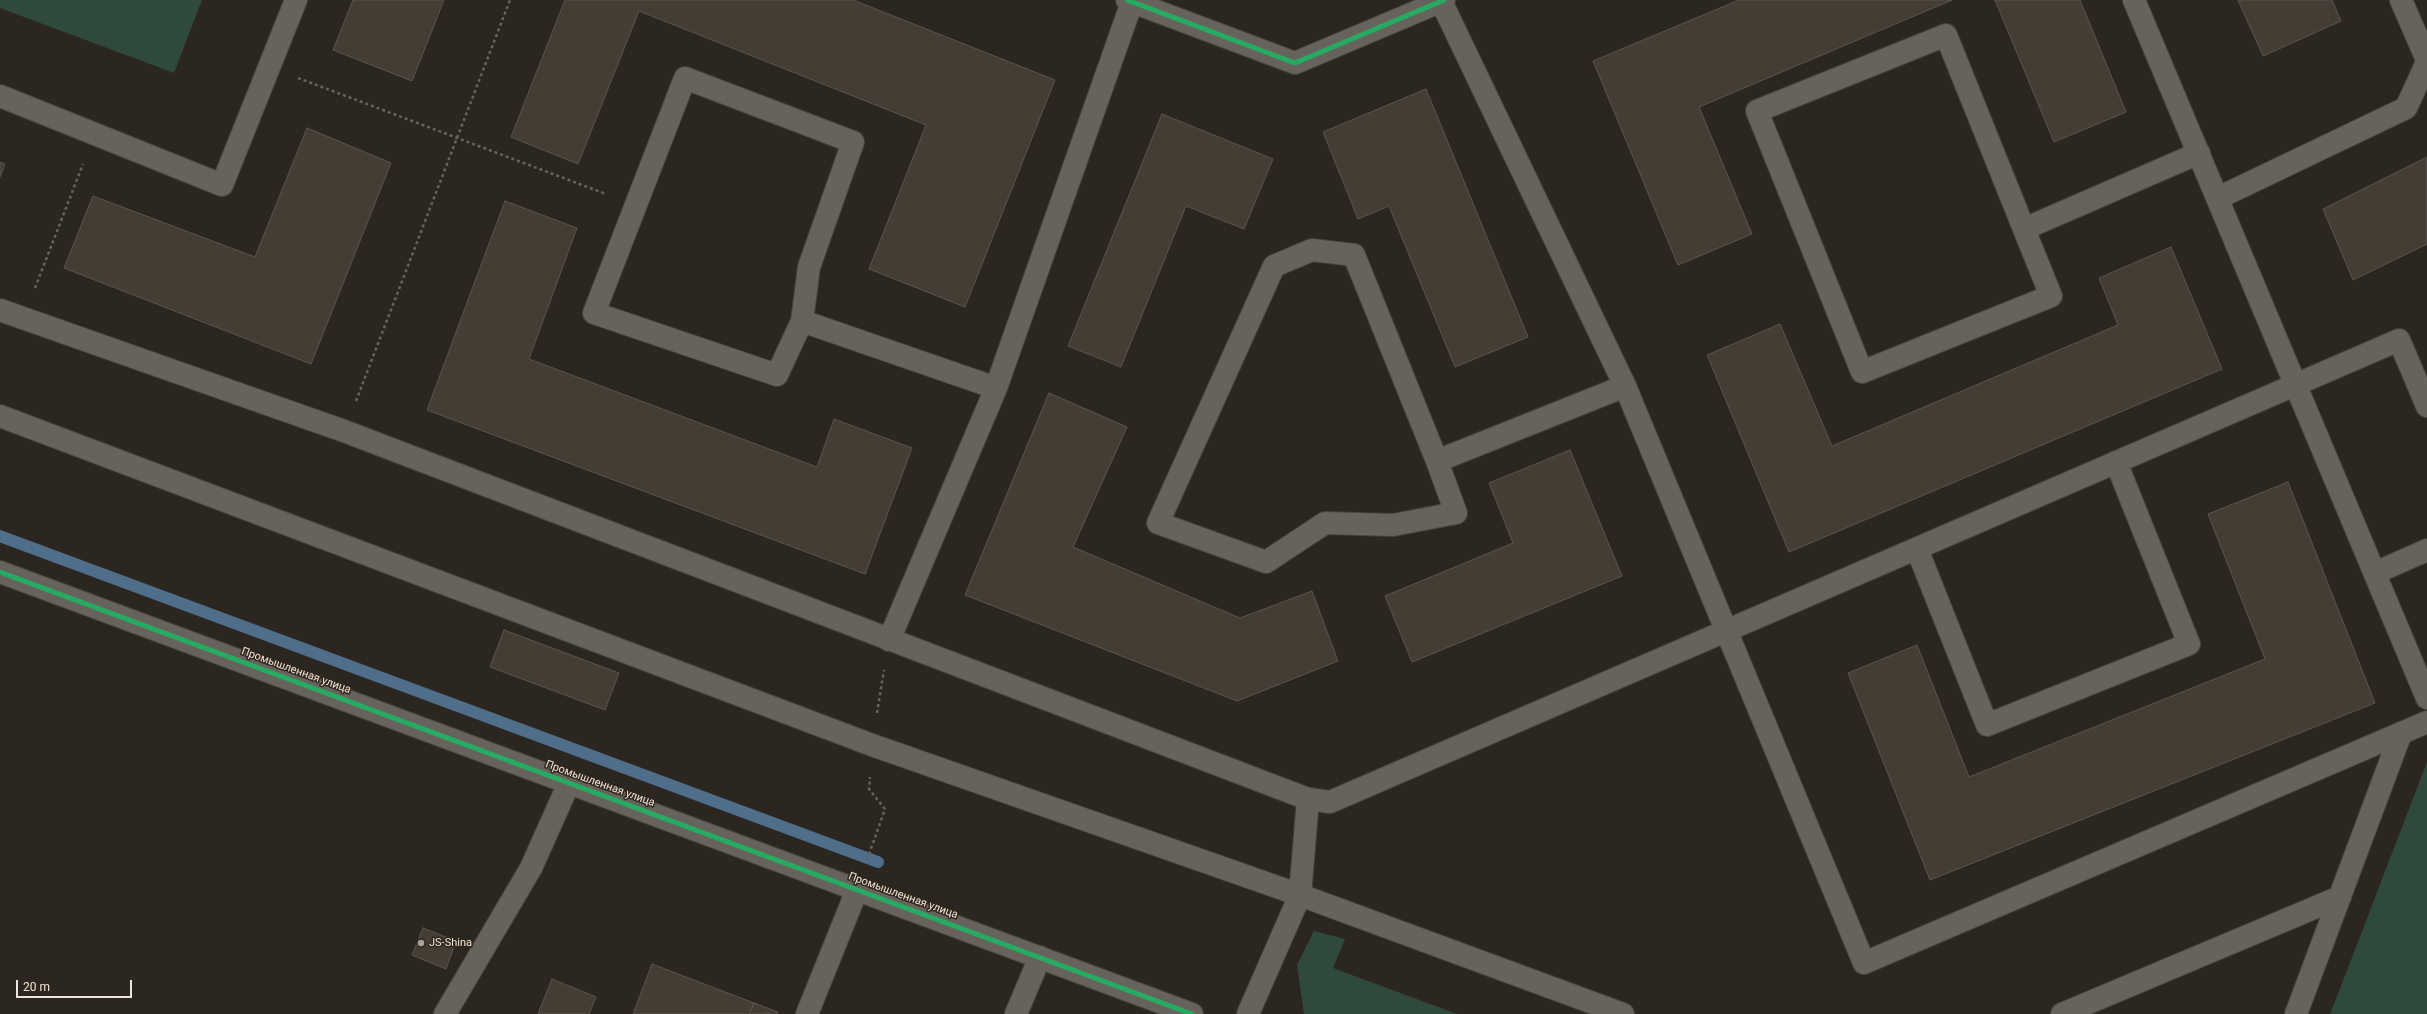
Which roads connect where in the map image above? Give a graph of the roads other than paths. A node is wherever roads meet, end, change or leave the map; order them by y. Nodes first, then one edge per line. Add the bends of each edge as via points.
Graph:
1 (296, 0) edge
2 (2134, 0) edge
3 (2401, 0) edge
4 (1129, 1) edge
5 (1442, 1) edge
6 (2427, 61) edge
7 (0, 96) edge
8 (2199, 153) junction
9 (2218, 198) junction
10 (2024, 229) junction
11 (0, 310) edge
12 (802, 321) junction
13 (2296, 384) junction
14 (1625, 386) junction
15 (996, 388) junction
16 (2427, 406) edge
17 (0, 416) edge
18 (1437, 460) junction
19 (2116, 462) junction
20 (1917, 549) junction
21 (2427, 550) edge
22 (0, 572) edge
23 (2374, 573) junction
24 (1726, 631) junction
25 (889, 640) junction
26 (2427, 698) edge
27 (2427, 722) edge
28 (2401, 733) junction
29 (569, 783) junction
30 (1308, 800) junction
31 (857, 890) junction
32 (1300, 895) junction
33 (2340, 897) junction
34 (1040, 957) junction
35 (445, 1014) edge
36 (807, 1014) edge
37 (1016, 1014) edge
38 (1192, 1014) edge
39 (1248, 1014) edge
40 (1623, 1014) edge
41 (2062, 1014) edge
42 (2296, 1014) edge

1 - 7 street via 222,185
2 - 8 street
3 - 6 street
4 - 5 street via 1295,63
4 - 15 street
5 - 14 street
6 - 9 street via 2406,108
8 - 9 street
8 - 10 street
9 - 13 street
10 - 10 street via 1946,35 1757,111 1862,372 2051,296
11 - 25 street via 344,431
12 - 12 street via 809,267 853,142 685,78 594,313 777,375
12 - 15 street
13 - 16 street via 2399,340
13 - 19 street
13 - 23 street
14 - 18 street
14 - 24 street
15 - 25 street
17 - 32 street via 872,745
18 - 18 street via 1354,255 1312,250 1274,266 1158,523 1266,562 1325,523 1393,525 1456,513
19 - 20 street
19 - 20 street via 2189,644 1987,725
20 - 24 street
21 - 23 street
22 - 29 street, Промышленная улица
23 - 26 street
24 - 28 street via 1864,963
24 - 30 street via 1330,802
25 - 30 street
27 - 28 street
28 - 33 street
29 - 31 street, Промышленная улица
29 - 35 street via 531,868
30 - 32 street
31 - 34 street, Промышленная улица
31 - 36 street
32 - 39 street
32 - 40 street
33 - 41 street
33 - 42 street
34 - 37 street
34 - 38 street, Промышленная улица

